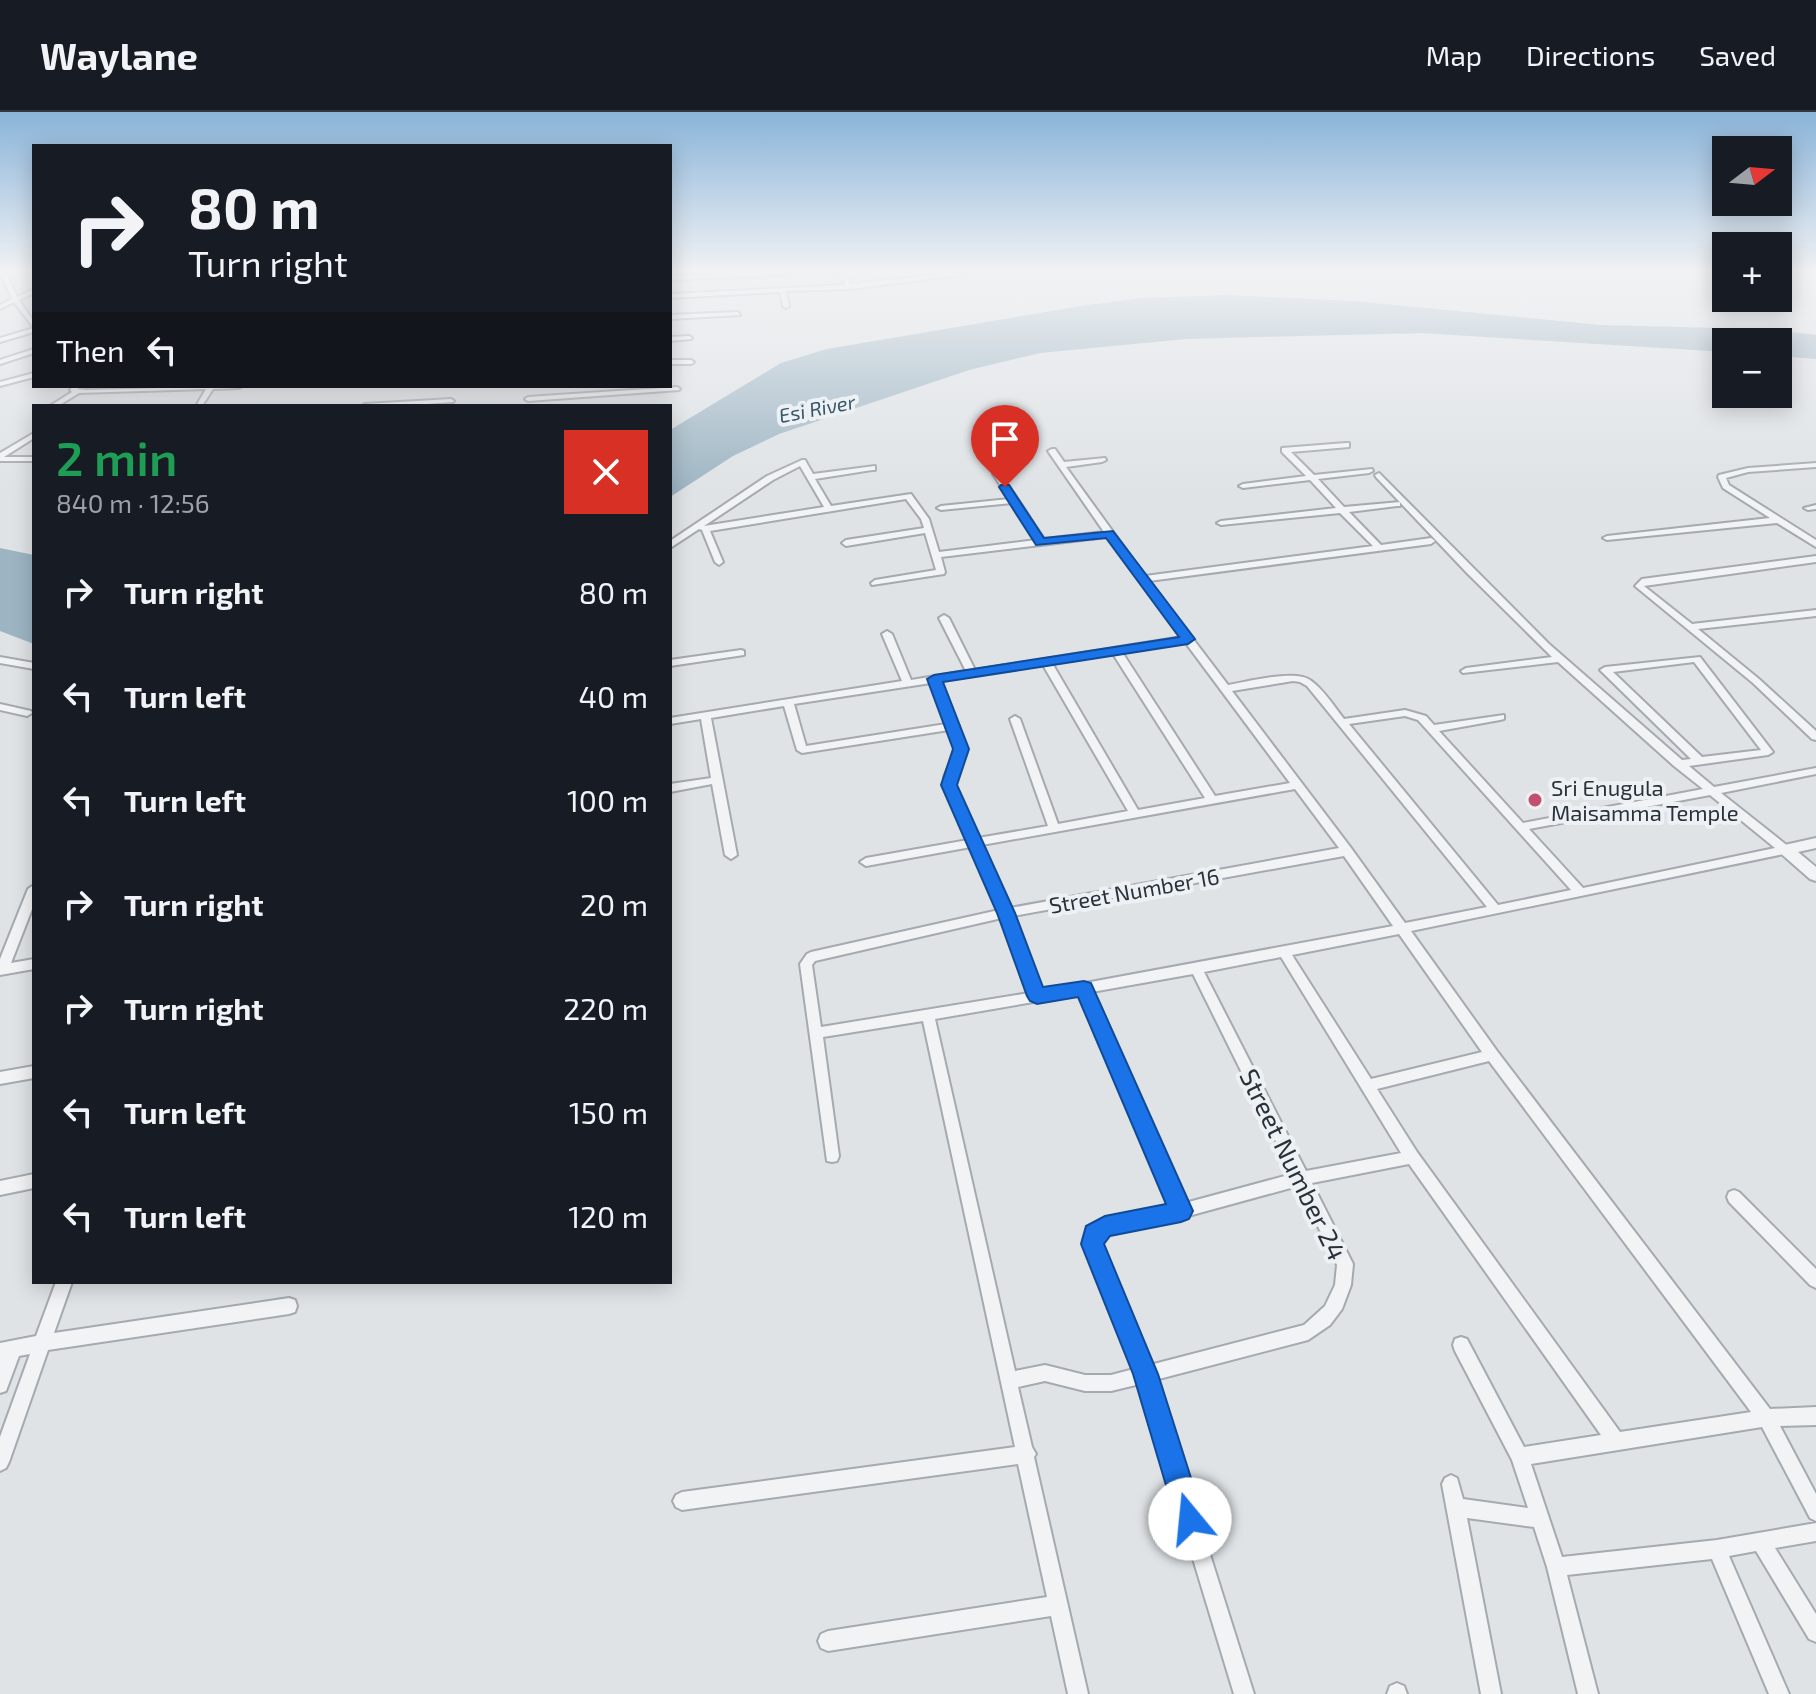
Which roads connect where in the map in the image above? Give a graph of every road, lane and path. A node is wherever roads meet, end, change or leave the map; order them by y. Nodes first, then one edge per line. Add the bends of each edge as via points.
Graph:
1 (32, 352) edge
2 (0, 362) edge
3 (672, 362) edge
4 (691, 362) dead end
5 (32, 376) edge
6 (0, 384) edge
7 (144, 388) edge
8 (77, 389) edge
9 (677, 389) dead end
10 (527, 402) edge
11 (450, 403) edge
12 (56, 404) edge
13 (422, 404) edge
14 (32, 436) edge
15 (1346, 445) dead end
16 (1052, 451) dead end
17 (0, 458) edge
18 (32, 459) edge
19 (1102, 460) dead end
20 (1060, 465) junction
21 (1816, 465) edge
22 (872, 468) dead end
23 (1369, 471) dead end
24 (997, 474) dead end
25 (1379, 475) dead end
26 (810, 477) junction
27 (1310, 478) junction
28 (1243, 486) dead end
29 (1013, 501) junction
30 (1397, 504) dead end
31 (828, 508) junction
32 (941, 508) dead end
33 (1343, 511) junction
34 (1778, 520) junction
35 (1221, 523) dead end
36 (701, 528) junction
37 (929, 530) junction
38 (1109, 534) junction
39 (1607, 538) dead end
40 (1431, 541) dead end
41 (1041, 542) junction
42 (846, 543) dead end
43 (672, 544) edge
44 (1816, 544) edge
45 (1379, 548) junction
46 (936, 555) junction
47 (1816, 559) edge
48 (719, 562) dead end
49 (1143, 579) junction
50 (875, 583) dead end
51 (1816, 613) edge
52 (944, 618) dead end
53 (1691, 627) junction
54 (887, 634) dead end
55 (1188, 639) junction
56 (1116, 651) junction
57 (741, 653) dead end
58 (1561, 659) junction
59 (0, 660) edge
60 (672, 663) edge
61 (1047, 663) junction
62 (32, 666) edge
63 (1466, 671) dead end
64 (972, 674) junction
65 (934, 679) junction
66 (908, 683) junction
67 (1224, 689) junction
68 (788, 701) junction
69 (0, 707) edge
70 (27, 713) dead end
71 (705, 715) junction
72 (1500, 717) dead end
73 (1015, 719) dead end
74 (672, 721) edge
75 (1342, 722) junction
76 (954, 726) junction
77 (1431, 729) junction
78 (1816, 737) edge
79 (1700, 761) junction
80 (1678, 764) junction
81 (1816, 771) edge
82 (718, 780) junction
83 (1297, 785) junction
84 (672, 788) edge
85 (1709, 790) junction
86 (1213, 801) junction
87 (1135, 814) junction
88 (1521, 827) junction
89 (1054, 828) junction
90 (974, 843) junction
91 (1816, 843) edge
92 (1785, 850) junction
93 (1347, 851) junction
94 (731, 855) dead end
95 (866, 862) dead end
96 (1816, 875) edge
97 (1580, 892) junction
98 (32, 894) edge
99 (1495, 909) junction
100 (1006, 913) junction
101 (1401, 929) junction
102 (1283, 950) junction
103 (32, 964) edge
104 (1196, 968) junction
105 (1, 970) edge
106 (1084, 988) junction
107 (1037, 996) junction
108 (928, 1016) junction
109 (815, 1033) junction
110 (1492, 1055) junction
111 (32, 1072) edge
112 (0, 1078) edge
113 (1366, 1086) junction
114 (832, 1156) dead end
115 (1412, 1157) junction
116 (1303, 1178) junction
117 (32, 1181) edge
118 (0, 1188) edge
119 (1734, 1197) dead end
120 (1181, 1211) junction
121 (1816, 1280) edge
122 (63, 1284) edge
123 (289, 1306) dead end
124 (42, 1343) junction
125 (1461, 1345) dead end
126 (6, 1350) edge
127 (1145, 1374) junction
128 (1010, 1380) junction
129 (0, 1385) edge
130 (1816, 1416) edge
131 (1766, 1418) junction
132 (1616, 1441) junction
133 (1027, 1454) junction
134 (1520, 1457) junction
135 (0, 1462) edge
136 (1451, 1484) dead end
137 (682, 1501) dead end
138 (1456, 1507) junction
139 (1816, 1512) edge
140 (1541, 1519) junction
141 (1816, 1532) edge
142 (1761, 1542) junction
143 (1717, 1549) junction
144 (1556, 1567) junction
145 (1058, 1605) junction
146 (1816, 1632) edge
147 (828, 1641) dead end
148 (1078, 1694) edge
149 (1244, 1694) edge
150 (1491, 1694) edge
151 (1588, 1694) edge
152 (1779, 1694) edge

1 - 2 street
3 - 4 street
5 - 6 street
7 - 8 street
8 - 12 street
9 - 10 street
11 - 13 street
14 - 17 street
15 - 27 street via 1285,450
16 - 20 street
17 - 18 street
19 - 20 street
20 - 38 street
21 - 34 street via 1722,477 1726,486
22 - 26 street
23 - 27 street
24 - 29 street
25 - 58 street
26 - 31 street
26 - 36 street via 802,462 770,478
27 - 28 street
27 - 33 street
29 - 32 street
29 - 41 street
30 - 33 street
31 - 36 street
31 - 37 street via 908,496
33 - 35 street
33 - 45 street
34 - 39 street
34 - 44 street
36 - 43 street
36 - 48 street
37 - 42 street
37 - 46 street
38 - 41 street
38 - 49 street
40 - 45 street
41 - 46 street
45 - 49 street
46 - 50 street via 941,572
47 - 53 street via 1642,582 1644,592
49 - 55 street
51 - 53 street
52 - 64 street
53 - 78 street
54 - 66 street
55 - 56 street
55 - 67 street
56 - 61 street
56 - 86 street
57 - 60 street
58 - 63 street
58 - 80 street
59 - 62 street
61 - 64 street
61 - 87 street
64 - 65 street
65 - 66 street
65 - 76 street
66 - 68 street
67 - 75 street via 1303,679
67 - 83 street
68 - 71 street
68 - 76 street via 802,750
69 - 70 street
71 - 74 street
71 - 82 street
72 - 77 street
73 - 89 street
75 - 77 street via 1414,714
75 - 99 street
76 - 90 street via 961,749 949,785
77 - 88 street
79 - 79 street via 1768,752 1697,659 1605,670
79 - 80 street
80 - 85 street
81 - 85 street
82 - 84 street
82 - 94 street
83 - 86 street
83 - 93 street
85 - 88 street
85 - 92 street
86 - 87 street
87 - 89 street
88 - 97 street
89 - 90 street
90 - 95 street
90 - 100 street
91 - 92 street
92 - 96 street
92 - 97 street
93 - 100 street, Street Number 16
93 - 101 street
97 - 99 street
98 - 105 street
99 - 101 street
100 - 107 street
100 - 109 street, Street Number 16 via 811,957 806,964
101 - 102 street
101 - 110 street
102 - 104 street
102 - 113 street
103 - 105 street
104 - 106 street
104 - 116 street, Street Number 24
106 - 107 street
106 - 120 street
107 - 108 street
108 - 109 street
108 - 128 street
109 - 114 street
110 - 113 street
110 - 131 street
111 - 112 street
113 - 115 street
115 - 116 street
115 - 132 street
116 - 120 street
116 - 127 street, Street Number 24 via 1345,1264 1334,1310 1324,1323 1308,1332
117 - 118 street
119 - 121 street
120 - 127 street via 1105,1226 1095,1233 1093,1244
122 - 124 street
123 - 124 street
124 - 126 street
124 - 135 street
125 - 134 street
126 - 129 street
127 - 128 street via 1111,1383 1045,1373
127 - 149 street
128 - 133 street
130 - 131 street
131 - 132 street
131 - 139 street
132 - 134 street
133 - 137 street
133 - 145 street
134 - 140 street
136 - 138 street
138 - 140 street
138 - 150 street
140 - 144 street
141 - 142 street
142 - 143 street
142 - 146 street
143 - 144 street
143 - 152 street
144 - 151 street
145 - 147 street
145 - 148 street

